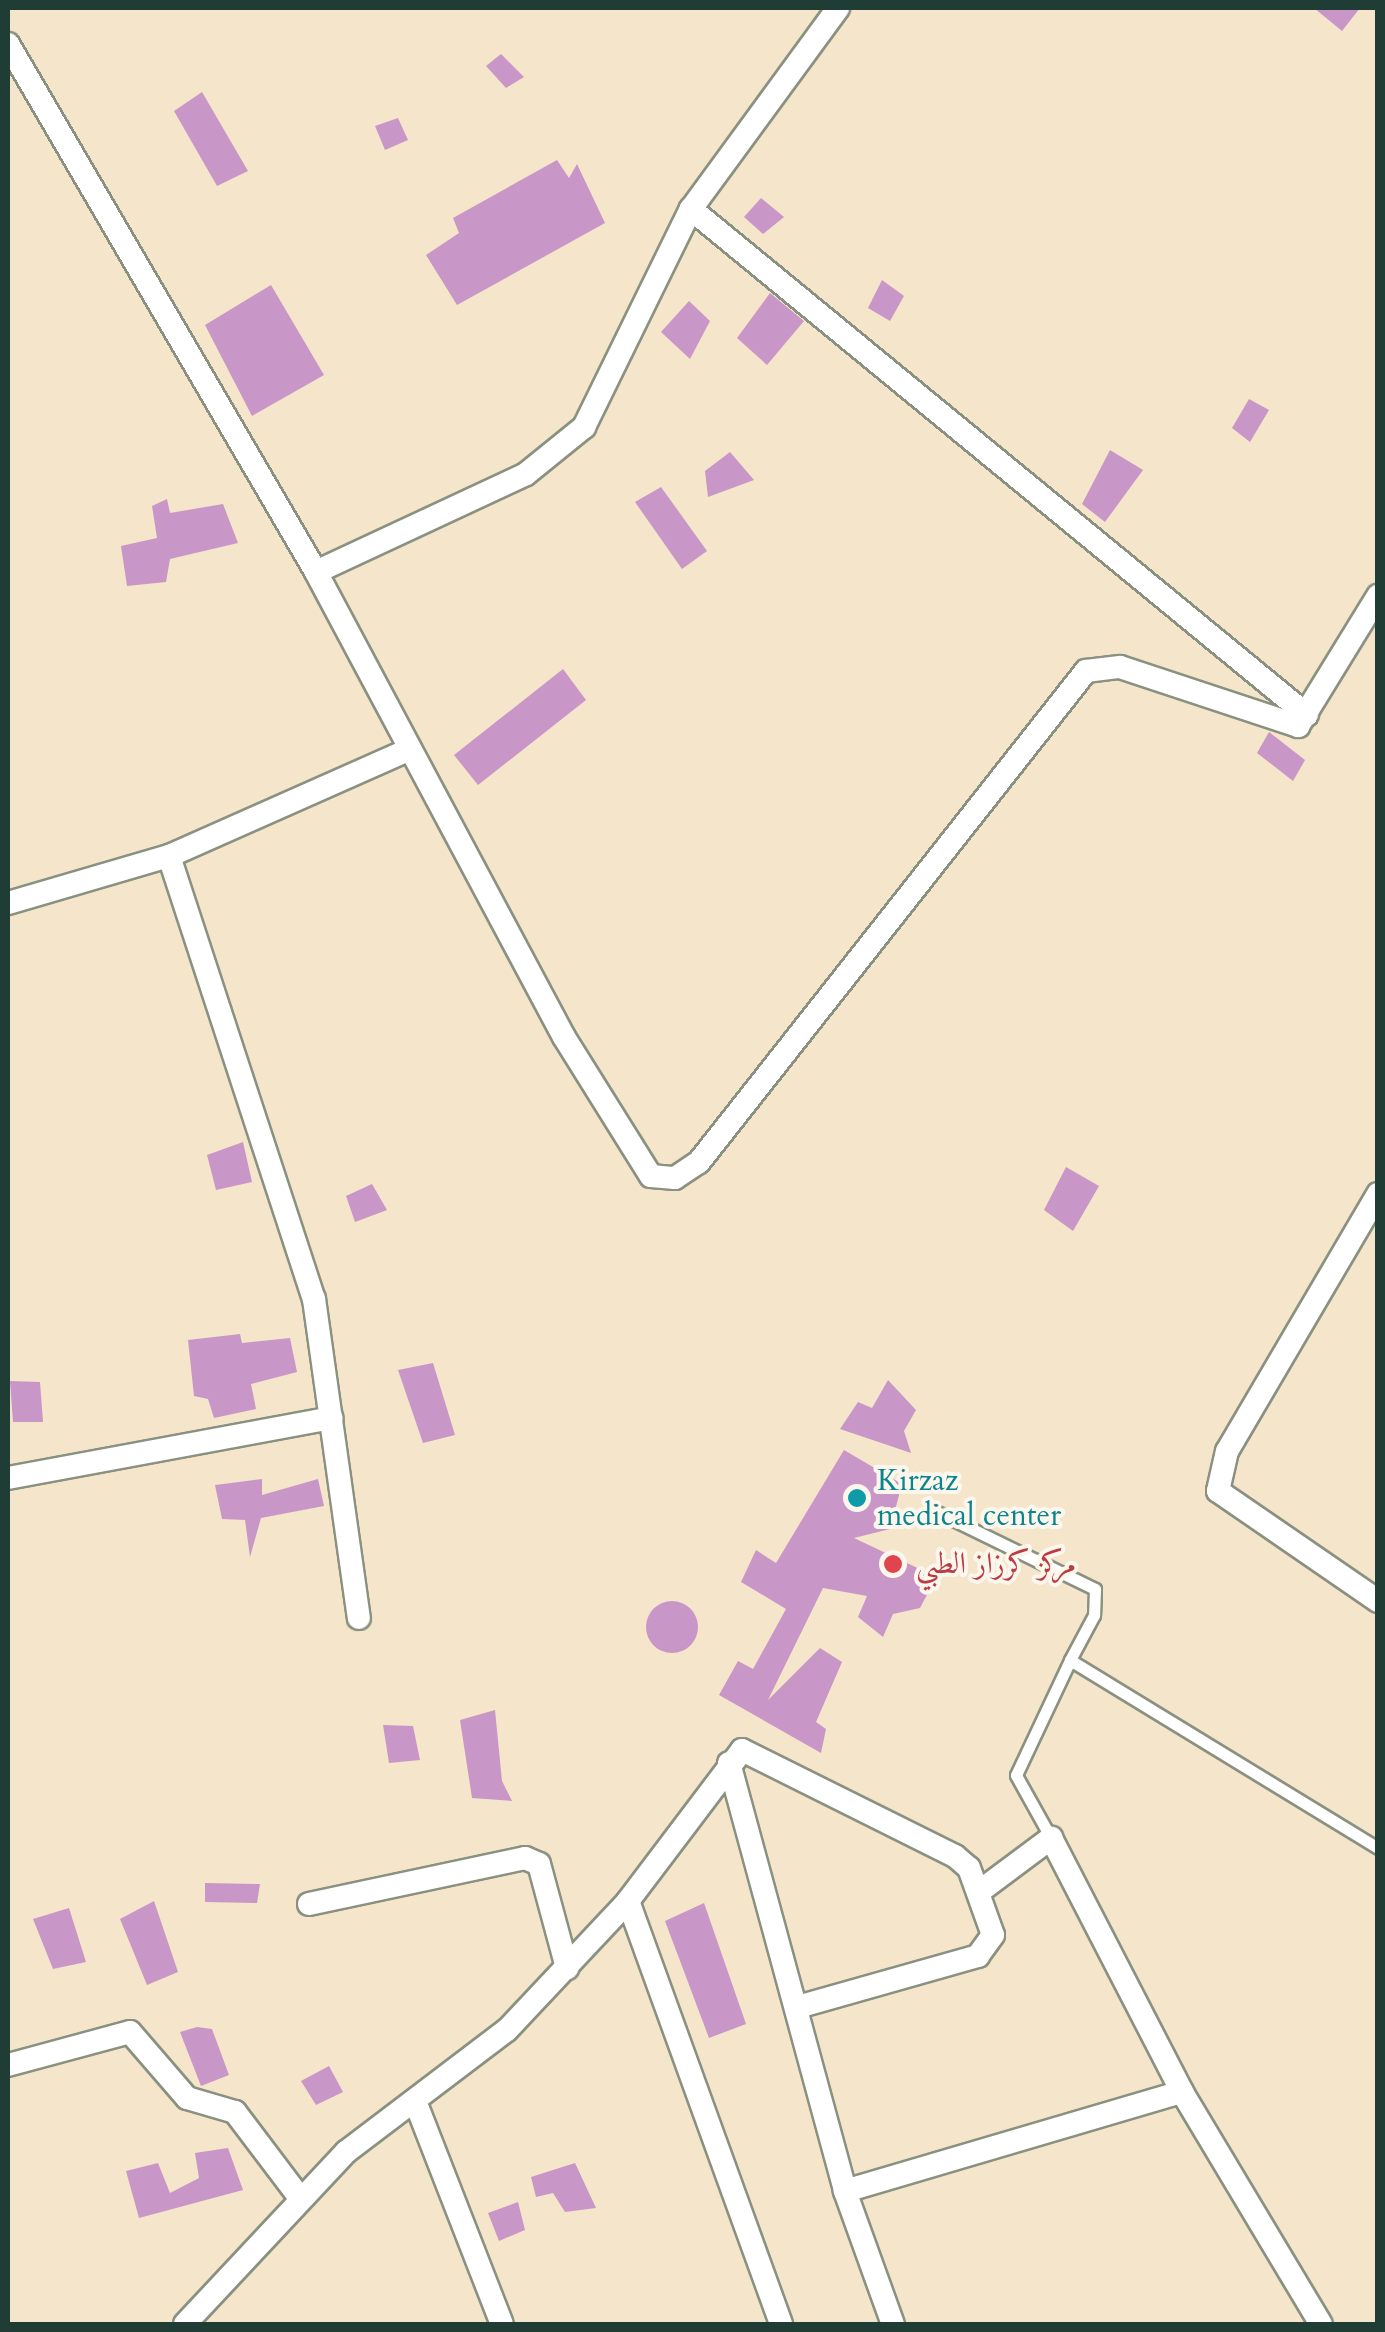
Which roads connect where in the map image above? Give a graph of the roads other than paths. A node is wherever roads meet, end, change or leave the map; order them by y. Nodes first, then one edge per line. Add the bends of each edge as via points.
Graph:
1 (838, 8) edge
2 (8, 44) edge
3 (692, 209) junction
4 (316, 572) junction
5 (1378, 596) edge
6 (1307, 715) junction
7 (408, 750) junction
8 (168, 856) junction
9 (8, 903) edge
10 (1378, 1194) edge
11 (331, 1418) junction
12 (8, 1478) edge
13 (934, 1510) dead end
14 (1378, 1601) edge
15 (359, 1618) dead end
16 (1070, 1660) junction
17 (729, 1763) junction
18 (1050, 1838) junction
19 (1378, 1848) edge
20 (980, 1891) junction
21 (628, 1901) junction
22 (309, 1904) dead end
23 (567, 1968) junction
24 (798, 2008) junction
25 (8, 2066) edge
26 (1182, 2092) junction
27 (415, 2101) junction
28 (845, 2191) junction
29 (300, 2198) junction
30 (185, 2324) edge
31 (502, 2324) edge
32 (780, 2324) edge
33 (892, 2324) edge
34 (1321, 2324) edge

1 - 3 street
2 - 4 street
3 - 4 street via 584,427 526,474
3 - 6 street
4 - 7 street
5 - 6 street
6 - 7 street via 1296,726 1120,667 1086,671 699,1162 664,1180 642,1168 564,1037
7 - 8 street
8 - 9 street
8 - 11 street via 314,1298
10 - 14 street via 1218,1474 1218,1491 1264,1528
11 - 12 street
11 - 15 street
13 - 16 lane via 1094,1589 1094,1615
16 - 18 lane via 1016,1775
16 - 19 lane
17 - 20 street via 742,1750 955,1856
17 - 21 street
17 - 24 street
18 - 20 street
18 - 26 street
20 - 24 street via 993,1935 978,1956
21 - 23 street
21 - 32 street
22 - 23 street via 525,1858 538,1864
23 - 27 street via 507,2030
24 - 28 street
25 - 29 street via 130,2032 186,2098 236,2112
26 - 28 street
26 - 34 street
27 - 29 street
27 - 31 street
28 - 33 street
29 - 30 street

